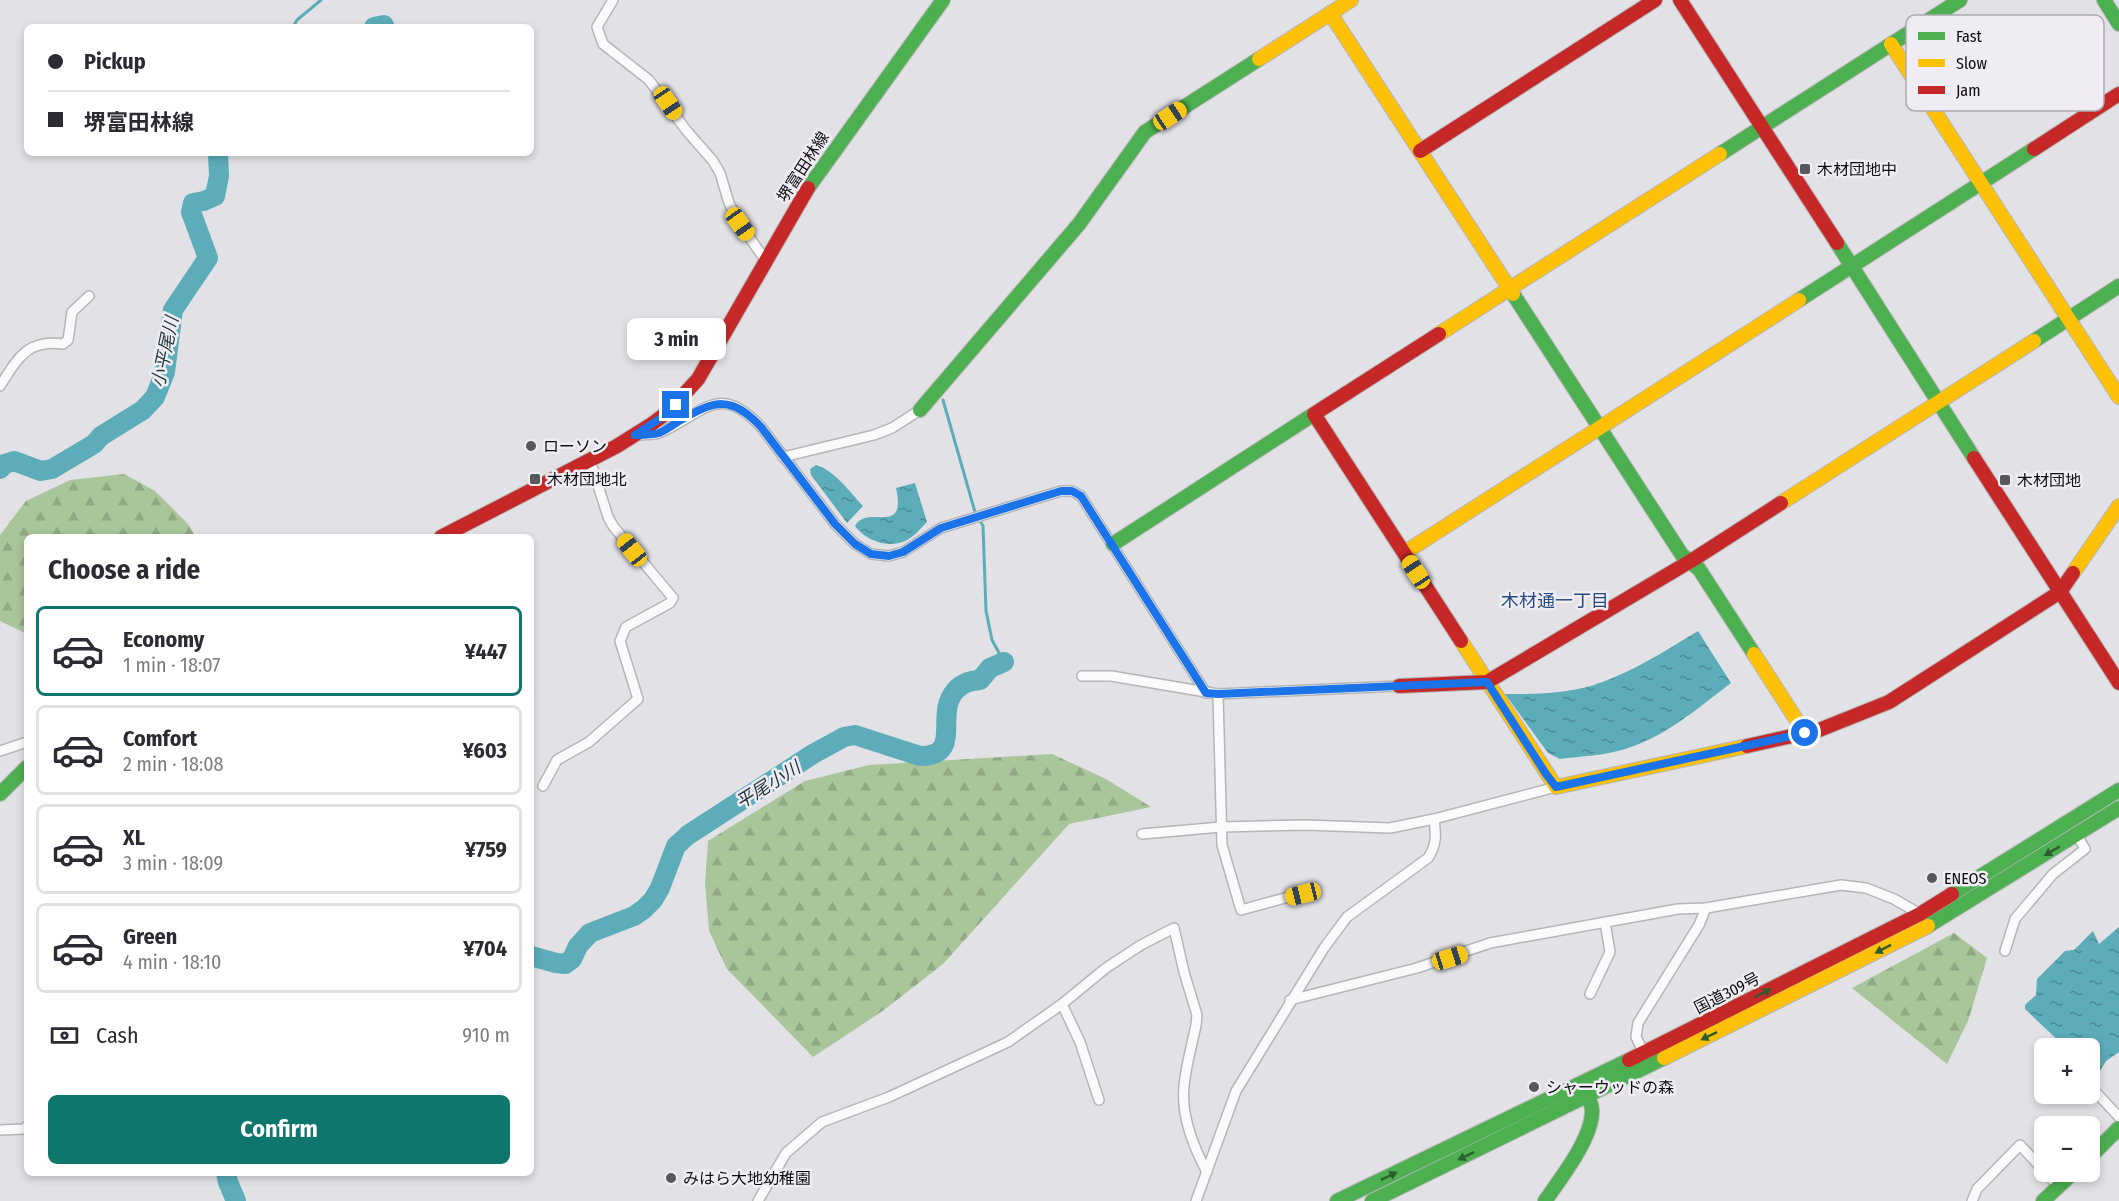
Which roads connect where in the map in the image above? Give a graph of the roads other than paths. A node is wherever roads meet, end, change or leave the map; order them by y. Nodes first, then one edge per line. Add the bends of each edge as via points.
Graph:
1 (613, 0) edge
2 (943, 0) edge
3 (1351, 0) edge
4 (1655, 0) edge
5 (1680, 0) edge
6 (1960, 0) edge
7 (2104, 0) edge
8 (1330, 13) junction
9 (1937, 15) edge
10 (2119, 24) edge
11 (1906, 35) edge
12 (1892, 44) junction
13 (1906, 65) edge
14 (2119, 94) edge
15 (2104, 104) edge
16 (1936, 111) edge
17 (2093, 111) edge
18 (1762, 127) junction
19 (1420, 151) junction
20 (1982, 182) junction
21 (766, 261) junction
22 (1851, 265) junction
23 (2119, 286) edge
24 (1509, 289) junction
25 (89, 296) dead end
26 (2069, 318) junction
27 (0, 386) edge
28 (2119, 397) edge
29 (1939, 402) junction
30 (920, 410) joint
31 (1314, 414) junction
32 (1599, 427) junction
33 (635, 435) junction
34 (783, 457) junction
35 (590, 460) junction
36 (2119, 506) edge
37 (447, 534) edge
38 (1113, 544) junction
39 (1404, 553) junction
40 (1689, 561) junction
41 (2060, 592) junction
42 (1082, 676) dead end
43 (1487, 682) junction
44 (2119, 683) edge
45 (1399, 687) joint
46 (1206, 693) junction
47 (1218, 694) junction
48 (1805, 733) junction
49 (24, 743) edge
50 (0, 751) edge
51 (24, 770) edge
52 (543, 786) dead end
53 (1556, 787) junction
54 (2119, 790) edge
55 (0, 794) edge
56 (2119, 808) edge
57 (1434, 819) junction
58 (1221, 827) junction
59 (1142, 834) dead end
60 (2077, 835) junction
61 (1303, 894) dead end
62 (1706, 908) junction
63 (1920, 914) junction
64 (1605, 922) junction
65 (2006, 951) dead end
66 (1590, 994) dead end
67 (1290, 1000) junction
68 (1062, 1004) junction
69 (1644, 1053) junction
70 (1580, 1085) junction
71 (1587, 1097) junction
72 (2100, 1097) edge
73 (1099, 1100) dead end
74 (2119, 1117) edge
75 (2119, 1128) edge
76 (24, 1129) edge
77 (0, 1130) edge
78 (2100, 1147) edge
79 (1207, 1172) junction
80 (2064, 1182) edge
81 (2059, 1187) junction
82 (759, 1201) edge
83 (1196, 1201) edge
84 (1337, 1201) edge
85 (1372, 1201) edge
86 (1545, 1201) edge
87 (1972, 1201) edge
88 (2043, 1201) edge

1 - 21 street via 597,27 603,44 649,80 712,161 740,224
2 - 21 main road, 堺富田林線 via 826,159
3 - 8 main road
4 - 19 main road
5 - 18 main road
6 - 9 main road
7 - 10 main road
8 - 19 main road
8 - 30 main road via 1145,132 1079,224
11 - 12 main road
12 - 13 main road
12 - 18 main road
14 - 15 main road
16 - 20 main road
17 - 20 main road
18 - 22 main road
18 - 24 main road
19 - 24 main road
20 - 22 main road
20 - 26 main road
21 - 33 main road, 堺富田林線 via 692,387 667,414
22 - 29 main road
22 - 32 main road
23 - 26 main road
24 - 31 main road
24 - 32 main road
25 - 27 street via 72,312 68,340 63,344 40,343 27,351
26 - 28 main road
26 - 29 main road
29 - 40 main road
29 - 41 main road
30 - 34 street via 874,435
31 - 38 main road
31 - 39 main road
32 - 39 main road
32 - 40 main road
33 - 34 street via 658,433 708,406 722,403 748,414
33 - 35 main road, 堺富田林線
34 - 38 street via 835,524 871,554 889,556 903,552 941,528 1061,491 1081,496
35 - 37 main road, 堺富田林線
35 - 52 street via 613,526 674,598 622,633 620,640 638,699 589,742 557,760
36 - 41 main road
38 - 46 street
39 - 43 main road
40 - 43 main road
40 - 48 main road via 1699,569
41 - 44 main road
41 - 48 main road via 1889,702
42 - 46 street via 1111,676
43 - 45 main road
43 - 53 main road
45 - 47 street
46 - 47 street
47 - 58 street
48 - 53 main road
49 - 50 street
51 - 55 main road
53 - 57 street
54 - 63 main road, 国道309号
56 - 60 main road, 国道309号
57 - 58 street via 1389,828
57 - 67 street via 1434,849 1428,858 1347,917
58 - 59 street
58 - 61 street via 1222,846 1241,910
60 - 65 street via 2085,849 2053,874 2015,919
60 -> 71 main road, 国道309号 via 1937,921
62 - 63 street via 1841,885 1866,888 1894,898
62 - 64 street
62 - 69 street via 1638,1023 1636,1037
69 -> 63 main road, 国道309号
64 - 66 street via 1610,952
64 - 67 street via 1490,943 1417,968
67 - 79 street via 1236,1091
68 - 73 street via 1080,1042
68 - 79 street via 1106,968 1174,928 1197,1015 1184,1087 1185,1109
68 - 82 street via 1008,1042 889,1097 822,1122 786,1153
69 - 70 main road, 国道309号
70 - 71 main road
84 -> 70 main road, 国道309号
71 -> 85 main road, 国道309号
71 - 86 main road via 1592,1109 1590,1122 1568,1167
72 - 74 street
75 - 78 main road
76 - 77 street
79 - 83 street
80 - 81 main road
81 - 87 street via 2020,1145 1977,1189
81 - 88 main road

